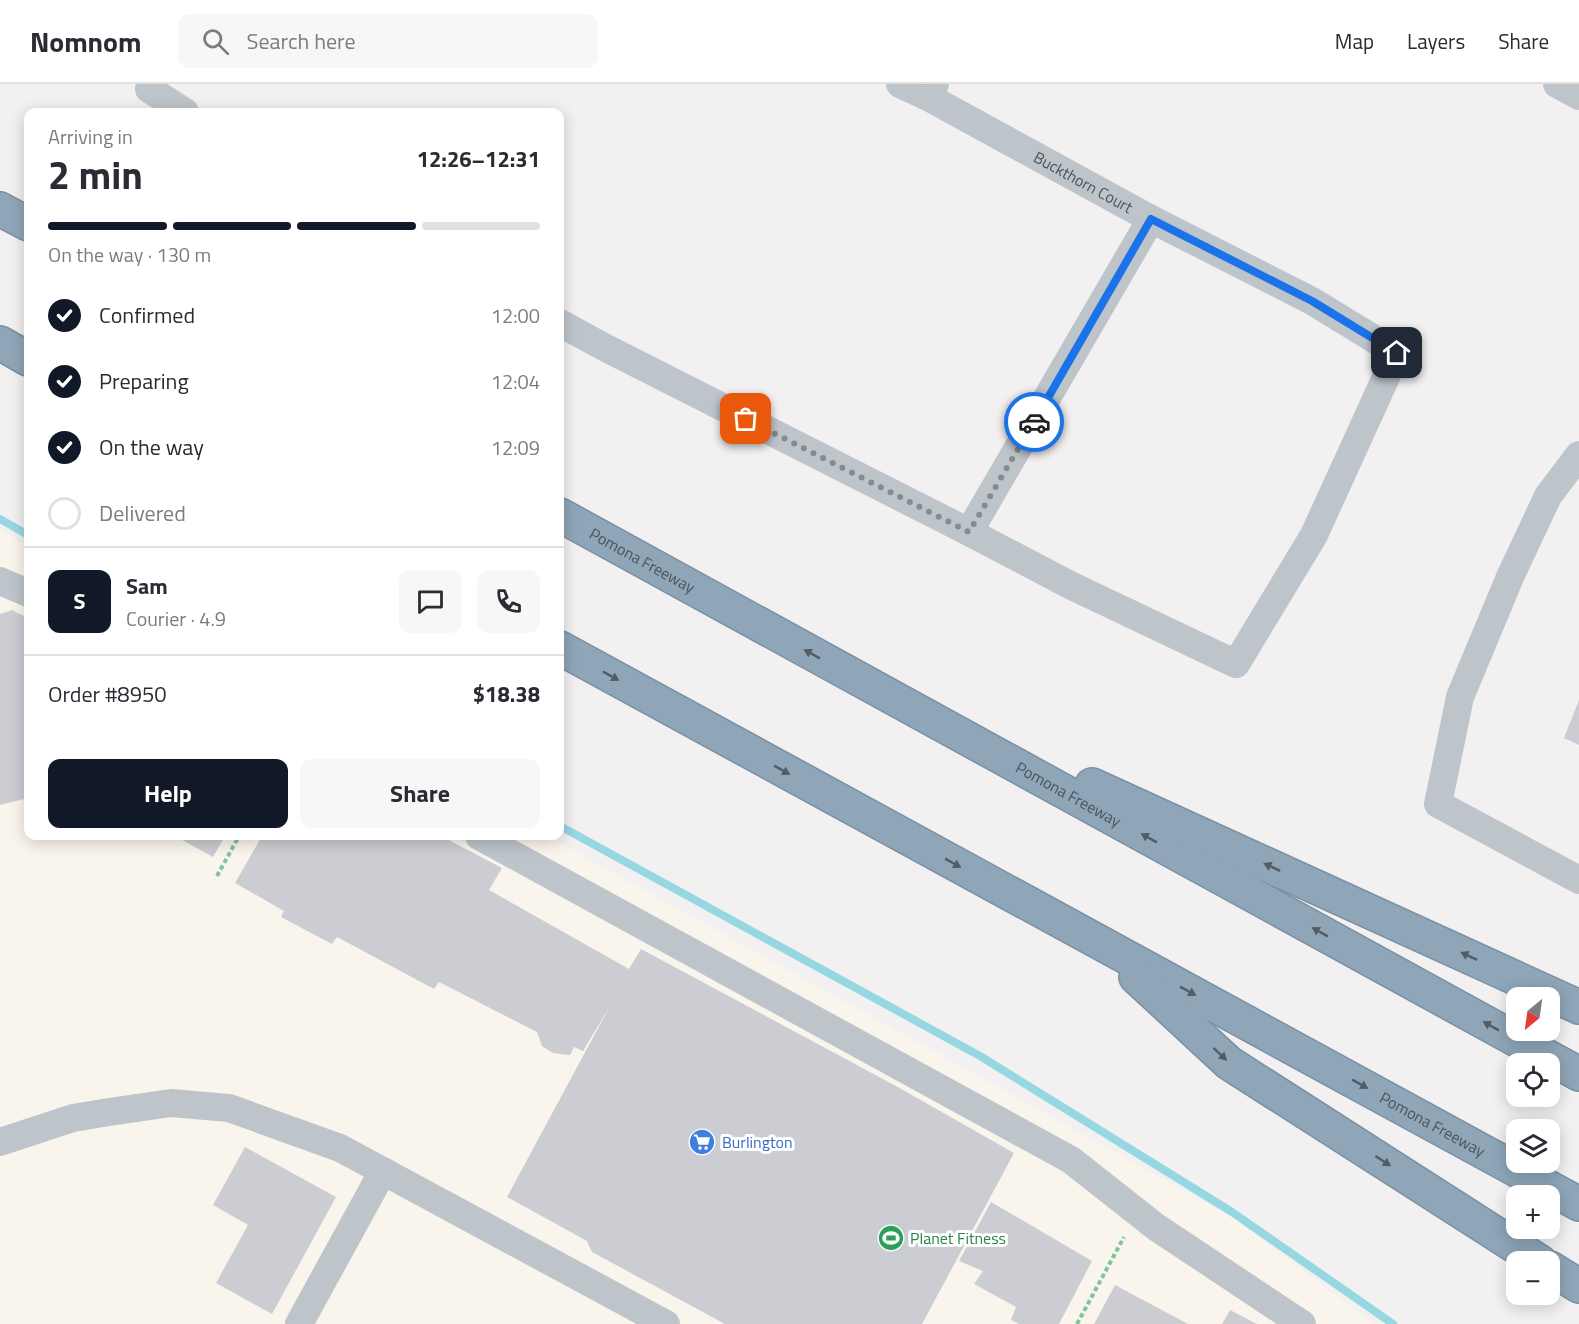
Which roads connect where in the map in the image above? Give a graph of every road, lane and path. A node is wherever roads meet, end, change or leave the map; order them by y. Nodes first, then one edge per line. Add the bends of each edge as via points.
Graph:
1 (152, 84) edge
2 (900, 84) edge
3 (1557, 84) edge
4 (931, 91) edge
5 (1579, 96) edge
6 (179, 108) edge
7 (0, 209) edge
8 (1151, 219) junction
9 (24, 222) edge
10 (564, 325) edge
11 (0, 343) edge
12 (24, 357) edge
13 (1579, 455) edge
14 (564, 517) edge
15 (969, 532) junction
16 (0, 581) edge
17 (24, 591) edge
18 (564, 650) edge
19 (845, 672) junction
20 (237, 840) edge
21 (486, 840) edge
22 (217, 876) dead end
23 (1579, 880) edge
24 (1100, 943) junction
25 (1579, 1007) edge
26 (1579, 1074) edge
27 (0, 1142) edge
28 (382, 1171) junction
29 (1579, 1204) edge
30 (1137, 1213) junction
31 (1523, 1251) edge
32 (1560, 1274) edge
33 (1579, 1286) edge
34 (299, 1324) edge
35 (666, 1324) edge
36 (1077, 1324) edge
37 (1302, 1324) edge

1 - 6 street via 148,89
2 - 4 street, Buckthorn Court
3 - 5 street
4 - 8 street, Buckthorn Court
7 - 9 highway
8 - 15 street
8 - 15 street, Buckthorn Court via 1312,301 1397,353 1314,534 1236,664
10 - 15 street
11 - 12 highway
13 - 23 street via 1548,496 1509,577 1460,697 1438,804
19 -> 14 highway, Pomona Freeway
16 - 17 street
18 -> 24 highway, Pomona Freeway
25 -> 19 highway
26 -> 19 highway, Pomona Freeway
20 - 22 path
21 - 30 street via 1071,1161
24 -> 29 highway, Pomona Freeway
24 -> 31 highway via 1229,1063
27 - 28 street via 73,1118 171,1103 229,1108 340,1148
28 - 34 street
28 - 35 street
30 - 36 path
30 - 37 street
32 - 33 highway

